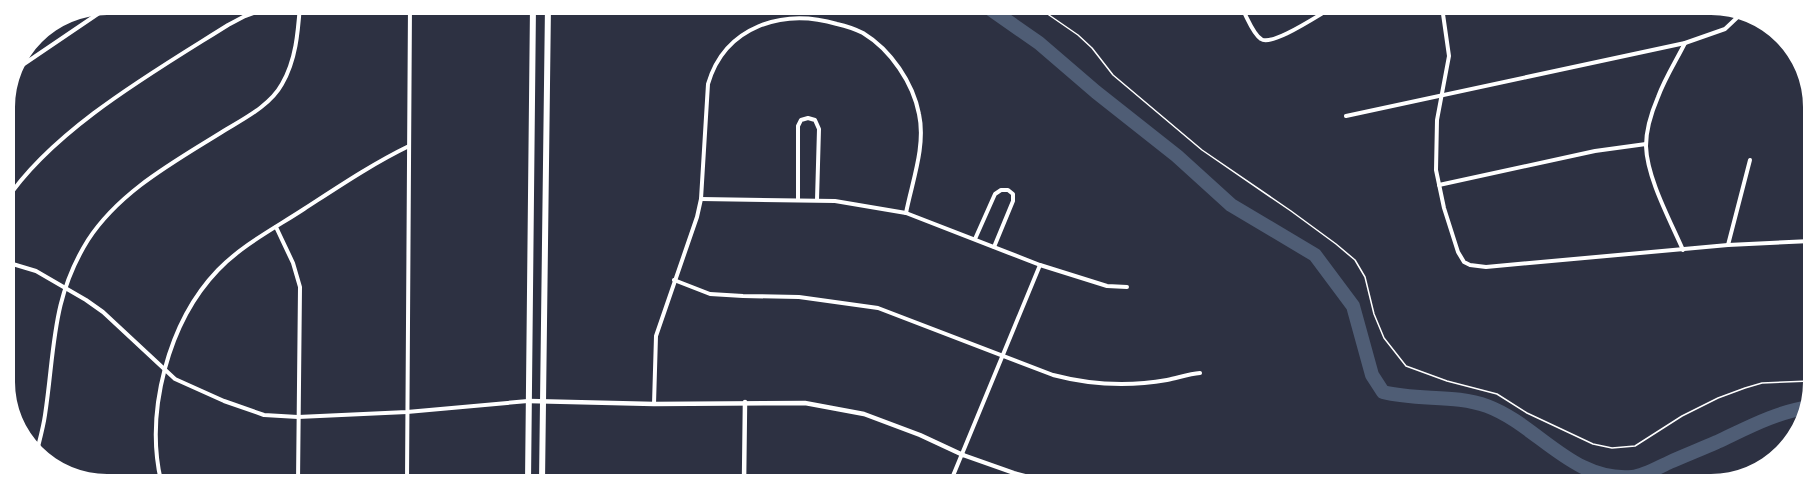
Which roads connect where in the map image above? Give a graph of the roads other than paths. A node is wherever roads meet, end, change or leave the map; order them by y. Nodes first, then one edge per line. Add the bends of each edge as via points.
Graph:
1 (252, 15) edge
2 (299, 15) edge
3 (410, 15) edge
4 (533, 15) edge
5 (548, 15) edge
6 (1246, 15) edge
7 (1319, 15) edge
8 (1443, 15) edge
9 (93, 17) edge
10 (1736, 19) edge
11 (1685, 43) junction
12 (27, 62) edge
13 (1441, 95) junction
14 (1346, 116) dead end
15 (1646, 144) junction
16 (409, 146) junction
17 (1750, 160) dead end
18 (1439, 184) junction
19 (15, 188) edge
20 (701, 199) junction
21 (798, 200) junction
22 (817, 200) junction
23 (906, 213) junction
24 (276, 226) junction
25 (975, 239) junction
26 (1803, 241) edge
27 (1728, 245) junction
28 (994, 247) junction
29 (1683, 250) junction
30 (15, 265) edge
31 (1040, 265) junction
32 (674, 280) junction
33 (65, 288) junction
34 (1127, 288) dead end
35 (1003, 356) junction
36 (165, 369) junction
37 (1200, 373) dead end
38 (529, 401) junction
39 (543, 401) junction
40 (745, 402) junction
41 (654, 404) junction
42 (408, 411) junction
43 (298, 417) junction
44 (39, 443) edge
45 (963, 455) junction
46 (160, 474) edge
47 (298, 474) edge
48 (407, 474) edge
49 (528, 474) edge
50 (542, 474) edge
51 (744, 474) edge
52 (954, 474) edge
53 (1018, 474) edge

1 - 19 street via 228,25 119,96 54,145
2 - 33 street via 295,51 281,86 264,106 149,178 115,208 89,240
3 - 16 street
4 - 38 main road
5 - 39 main road
6 - 7 street via 1259,36 1269,41
8 - 13 street via 1449,56
9 - 12 street
10 - 11 street via 1725,29
11 - 13 street
11 - 15 street via 1658,97
13 - 14 street
13 - 18 street via 1435,154
15 - 18 street
15 - 29 street via 1651,171
16 - 24 street
16 - 42 street
17 - 27 street
18 - 29 street via 1454,243 1464,262 1470,265 1485,267
20 - 21 street
20 - 23 street via 708,84 721,55 746,33 769,22 812,18 862,33 898,67 911,90 919,114 921,141
20 - 32 street
21 - 22 street
21 - 22 street via 798,126 808,118 815,120 819,129
22 - 23 street
23 - 25 street
24 - 36 street via 219,269 198,294 180,326
24 - 43 street via 300,287
25 - 28 street
25 - 28 street via 995,194 1008,190 1013,201
26 - 27 street
27 - 29 street
28 - 31 street
30 - 33 street via 36,271
31 - 34 street via 1107,286
31 - 35 street
32 - 35 street via 710,294 799,297 878,308
32 - 41 street via 656,336
33 - 36 street via 103,312
33 - 44 street via 56,322
35 - 37 street via 1053,375 1089,383 1117,385
35 - 45 street
36 - 43 street via 175,379 224,401 264,414
36 - 46 street via 155,432
38 - 39 street
38 - 42 street
38 - 49 main road
39 - 41 street
39 - 50 main road
40 - 41 street
40 - 45 street via 805,403 856,412
40 - 51 street
42 - 43 street
42 - 48 street
43 - 47 street
45 - 52 street
45 - 53 street

